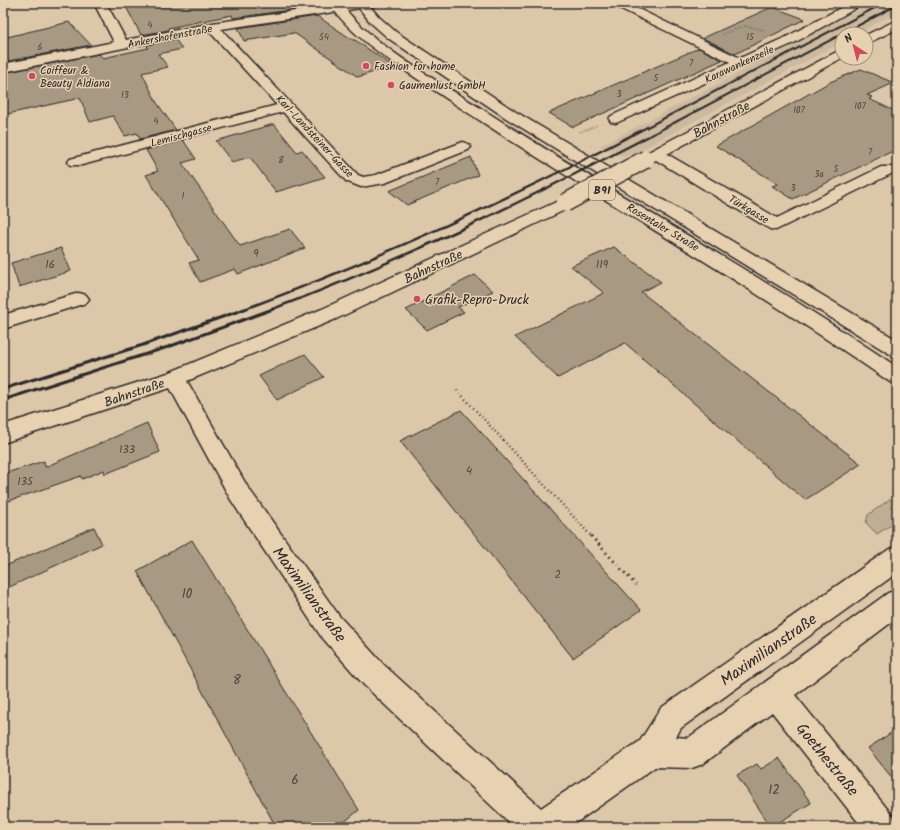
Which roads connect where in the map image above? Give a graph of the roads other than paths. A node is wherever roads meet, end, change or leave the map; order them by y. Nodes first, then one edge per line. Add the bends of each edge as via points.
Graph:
1 (100, 3) edge
2 (364, 3) edge
3 (617, 3) edge
4 (858, 3) edge
5 (336, 5) edge
6 (897, 24) edge
7 (212, 27) junction
8 (874, 36) edge
9 (122, 45) junction
10 (834, 57) edge
11 (741, 63) junction
12 (3, 68) edge
13 (287, 107) junction
14 (616, 120) dead end
15 (463, 147) dead end
16 (651, 157) junction
17 (76, 162) dead end
18 (887, 170) dead end
19 (80, 299) dead end
20 (3, 322) edge
21 (897, 349) edge
22 (897, 377) edge
23 (175, 378) junction
24 (3, 434) edge
25 (897, 558) edge
26 (897, 602) edge
27 (774, 692) junction
28 (651, 752) junction
29 (538, 827) edge
30 (542, 827) edge
31 (882, 827) edge

1 - 9 street
2 - 5 street, Ankershofenstraße
2 - 21 street, Rosentaler Straße / B91 via 375,20 392,35 511,115
3 - 11 street
4 - 11 street, Karawankenzeile
5 - 7 street, Ankershofenstraße
5 - 22 street, Rosentaler Straße / B91 via 350,23 488,120 713,257
6 - 8 street
7 - 9 street, Ankershofenstraße
7 - 13 street, Karl-Landsteiner-Gasse
9 - 12 street, Ankershofenstraße
10 - 16 street, Bahnstraße
11 - 14 street, Karawankenzeile
13 - 15 street, Karl-Landsteiner-Gasse via 352,178 361,182 379,180
13 - 17 street, Lemischgasse
16 - 18 street, Türkgasse via 776,225
16 - 23 street, Bahnstraße, bridge via 565,203 444,261 329,314
19 - 20 street
23 - 24 street, Bahnstraße
23 - 29 street, Maximilianstraße via 239,493 330,626 374,675
25 - 28 street, Maximilianstraße via 671,718
26 - 27 street
27 - 28 street via 692,753
27 - 31 street, Goethestraße
28 - 30 street, Maximilianstraße

